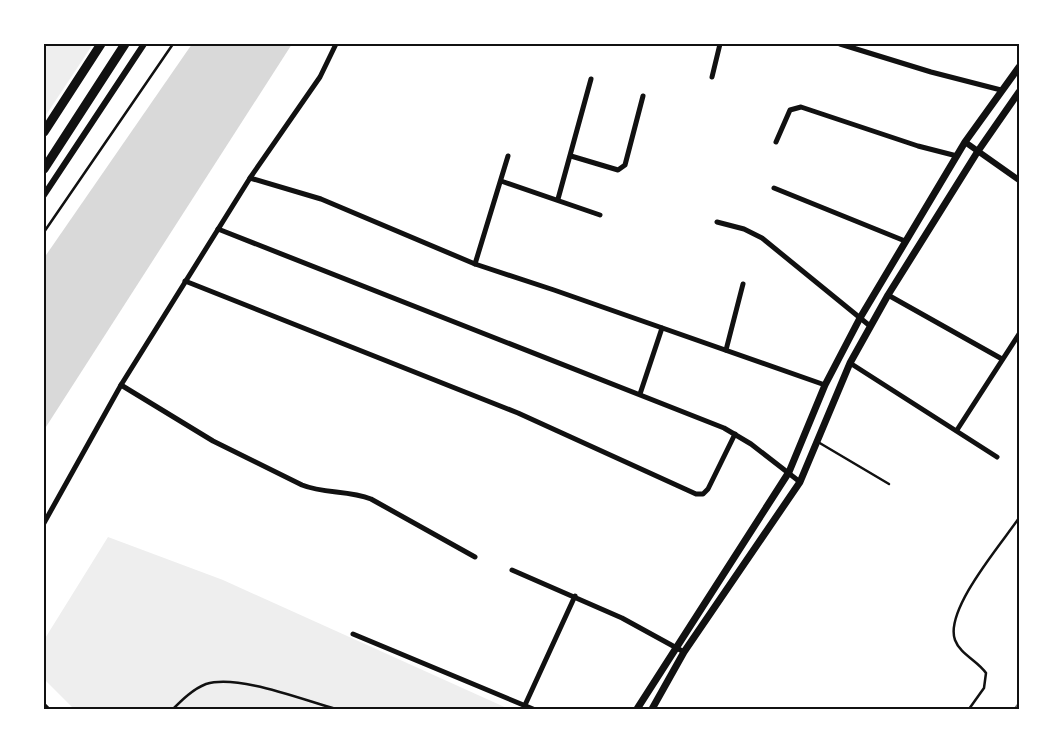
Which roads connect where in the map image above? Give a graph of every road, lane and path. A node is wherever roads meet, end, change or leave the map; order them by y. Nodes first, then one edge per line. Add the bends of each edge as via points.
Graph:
1 (102, 44) edge
2 (125, 44) edge
3 (144, 44) edge
4 (173, 44) edge
5 (336, 44) edge
6 (720, 44) edge
7 (840, 44) edge
8 (1019, 66) edge
9 (712, 77) dead end
10 (591, 79) dead end
11 (1001, 90) junction
12 (1019, 92) edge
13 (643, 96) dead end
14 (44, 132) edge
15 (776, 142) dead end
16 (965, 142) junction
17 (978, 151) junction
18 (508, 156) dead end
19 (571, 156) junction
20 (957, 156) junction
21 (44, 169) edge
22 (250, 178) junction
23 (501, 180) junction
24 (1019, 180) edge
25 (774, 188) dead end
26 (44, 195) edge
27 (558, 199) junction
28 (600, 215) dead end
29 (717, 222) dead end
30 (218, 229) junction
31 (44, 232) edge
32 (905, 240) junction
33 (474, 264) junction
34 (185, 281) junction
35 (743, 284) dead end
36 (888, 294) junction
37 (860, 318) junction
38 (870, 326) junction
39 (662, 328) junction
40 (1019, 334) edge
41 (726, 350) junction
42 (1002, 359) junction
43 (850, 363) junction
44 (121, 385) junction
45 (825, 385) junction
46 (640, 394) junction
47 (956, 430) junction
48 (735, 434) junction
49 (816, 441) junction
50 (997, 457) dead end
51 (789, 472) junction
52 (800, 482) junction
53 (889, 484) dead end
54 (1019, 518) edge
55 (44, 523) edge
56 (476, 557) dead end
57 (512, 570) dead end
58 (575, 596) junction
59 (353, 634) dead end
60 (675, 647) junction
61 (684, 652) junction
62 (524, 705) junction
63 (44, 706) edge
64 (47, 709) edge
65 (173, 709) edge
66 (336, 709) edge
67 (533, 709) edge
68 (637, 709) edge
69 (652, 709) edge
70 (969, 709) edge

1 - 14 highway
2 - 21 highway
3 - 26 street
4 - 31 lane
5 - 22 street via 320,77
6 - 9 street
7 - 11 street
8 - 11 main road
10 - 19 street
11 - 16 main road
12 - 17 main road
13 - 19 street via 622,168 618,170
15 - 20 street via 790,110 801,107
16 - 17 street
16 - 20 main road
17 - 24 street
17 - 36 main road
18 - 23 street
19 - 27 street
20 - 32 main road
22 - 30 street
22 - 33 street via 322,199
23 - 27 street
23 - 33 street
25 - 32 street
27 - 28 street
29 - 37 street via 762,238
30 - 34 street
30 - 46 street
32 - 37 main road
33 - 39 street
34 - 44 street
34 - 48 street via 518,414 696,494 703,494 708,489
35 - 41 street
36 - 38 main road
36 - 42 street
37 - 38 street
37 - 45 main road
38 - 43 main road
39 - 41 street
39 - 46 street
40 - 42 street
41 - 45 street
42 - 47 street
43 - 47 street
43 - 49 main road
44 - 55 street
44 - 56 street via 214,441 302,485 314,490 356,493 371,498
45 - 51 main road
46 - 48 street
47 - 50 street
48 - 51 street
49 - 52 main road
49 - 53 lane
51 - 52 street
51 - 60 main road
52 - 61 main road
54 - 70 lane via 978,575 954,620 955,642 986,673 984,688
57 - 58 street
58 - 60 street
58 - 62 street
59 - 62 street
60 - 61 street
60 - 68 main road
61 - 69 main road
62 - 67 street
63 - 64 street
65 - 66 lane via 205,684 225,680

